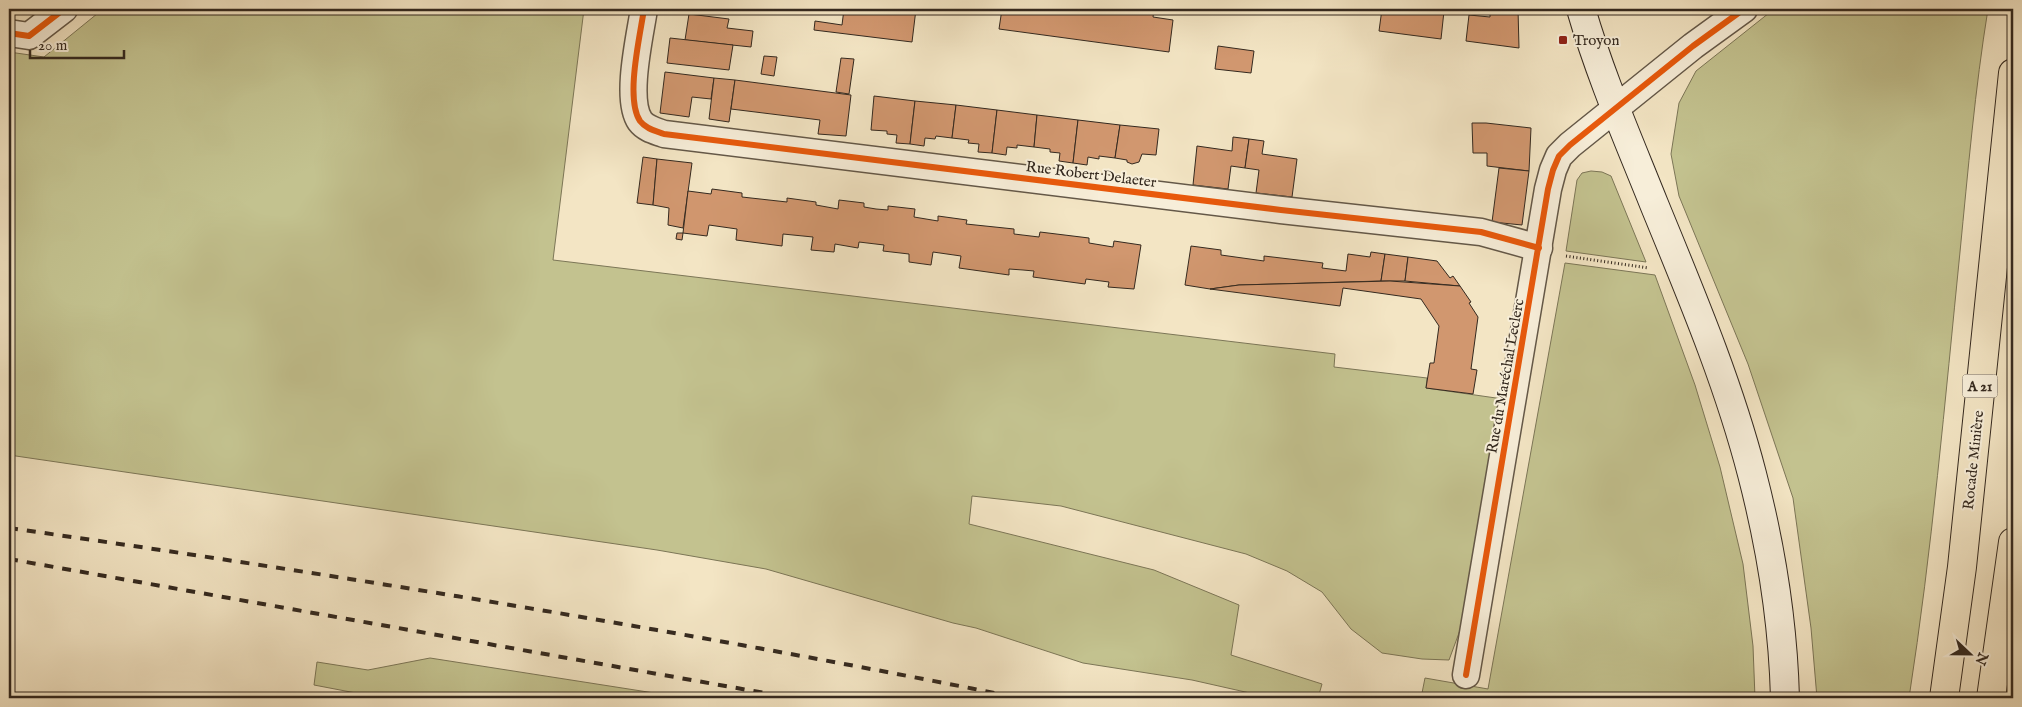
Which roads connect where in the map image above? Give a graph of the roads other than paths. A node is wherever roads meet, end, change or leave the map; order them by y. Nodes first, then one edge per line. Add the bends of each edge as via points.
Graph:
1 (64, 9) edge
2 (644, 9) edge
3 (1581, 9) edge
4 (1744, 9) edge
5 (19, 34) edge
6 (2013, 73) edge
7 (1616, 107) junction
8 (1539, 248) junction
9 (2013, 542) edge
10 (1466, 675) dead end
11 (1785, 698) edge
12 (1944, 698) edge
13 (1991, 698) edge

1 - 5 street
2 - 8 street, Rue Robert Delaeter via 633,93 635,110 650,130 664,134 1481,232
3 - 7 main road
4 - 7 street, Rue du Maréchal Leclerc
6 - 12 highway, Rocade Minière / A 21 via 1962,567
7 - 8 street, Rue du Maréchal Leclerc via 1560,156 1548,189
7 - 11 main road via 1705,332 1752,472 1769,545 1783,652
8 - 10 street, Rue du Maréchal Leclerc
9 - 13 highway

